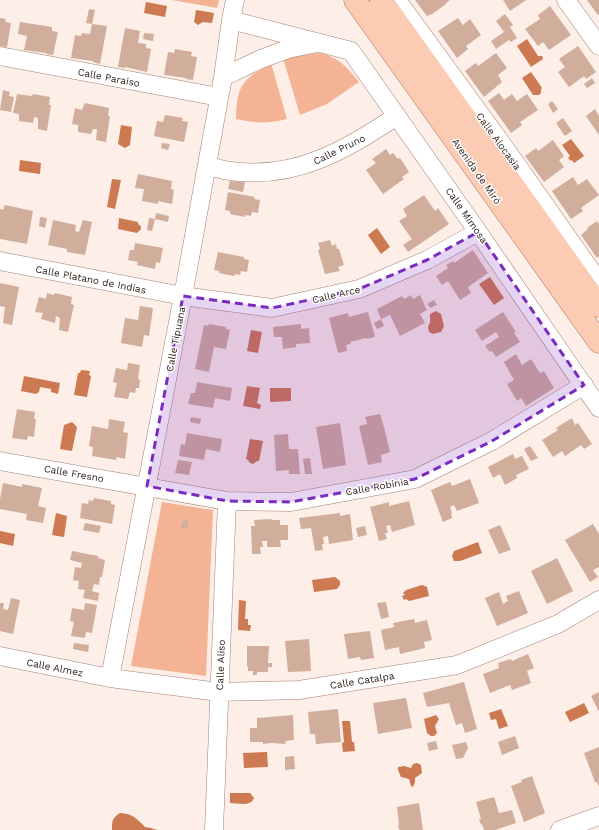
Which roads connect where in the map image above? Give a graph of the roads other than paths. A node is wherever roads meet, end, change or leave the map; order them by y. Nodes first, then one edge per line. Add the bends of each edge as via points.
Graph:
1 (235, 0) edge
2 (355, 0) edge
3 (381, 0) edge
4 (397, 0) edge
5 (566, 0) edge
6 (231, 20) junction
7 (320, 42) junction
8 (599, 46) edge
9 (0, 56) edge
10 (223, 77) junction
11 (219, 97) junction
12 (397, 116) junction
13 (206, 166) junction
14 (478, 232) junction
15 (0, 261) edge
16 (599, 282) edge
17 (183, 296) junction
18 (599, 306) edge
19 (599, 342) edge
20 (584, 385) junction
21 (599, 408) edge
22 (0, 461) edge
23 (147, 486) junction
24 (227, 500) junction
25 (599, 600) edge
26 (0, 656) edge
27 (110, 678) junction
28 (219, 692) junction
29 (599, 816) edge
30 (214, 830) edge
31 (560, 830) edge

1 - 6 street, Calle Tipuana
2 - 19 main road, Avenida de Miró
3 - 18 main road, Avenida de Miró
4 - 16 street, Calle Alocasia
5 - 8 street
6 - 7 street, Calle Mimosa
6 - 10 street, Calle Tipuana
7 - 10 street, Calle Mimosa via 261,58
7 - 12 street, Calle Mimosa via 350,50
9 - 11 street, Calle Paraiso
10 - 11 street, Calle Tipuana
11 - 13 street, Calle Tipuana
12 - 13 street, Calle Pruno via 360,140 327,157 298,167 262,172 230,171
12 - 14 street, Calle Mimosa
13 - 17 street, Calle Tipuana
14 - 17 street, Calle Arce via 428,260 359,290 272,308
14 - 20 street, Calle Mimosa
15 - 17 street, Calle Platano de Indias
17 - 23 street, Calle Tipuana
20 - 21 street, Calle Mimosa
20 - 24 street, Calle Robinia via 492,441 415,479 291,502
22 - 23 street, Calle Fresno
23 - 24 street, Calle Robinia
23 - 27 street, Calle Tipuana
24 - 28 street, Calle Aliso
25 - 28 street, Calle Catalpa via 558,624 457,665 299,690
26 - 27 street, Calle Almez
27 - 28 street, Calle Catalpa
28 - 30 street, Calle Aliso
29 - 31 street

